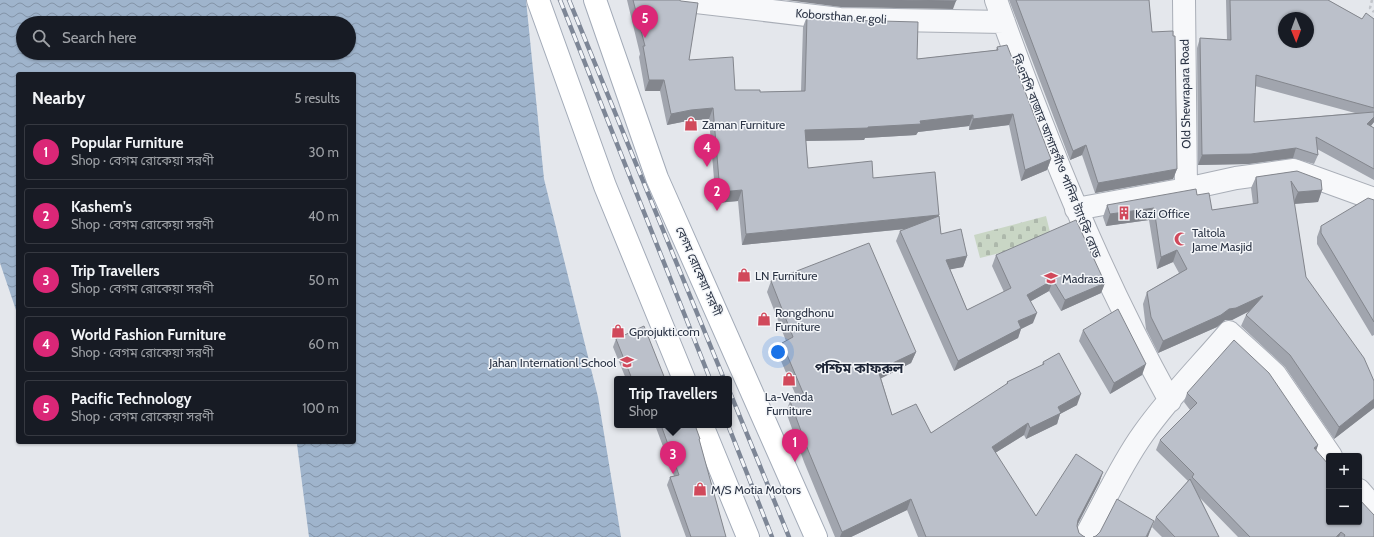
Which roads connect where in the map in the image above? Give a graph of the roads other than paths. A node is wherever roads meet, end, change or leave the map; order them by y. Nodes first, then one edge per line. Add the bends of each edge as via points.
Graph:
1 (538, 0) edge
2 (595, 0) edge
3 (679, 0) edge
4 (996, 0) edge
5 (1184, 0) edge
6 (1004, 22) junction
7 (1186, 189) junction
8 (1374, 199) edge
9 (1076, 210) junction
10 (683, 376) edge
11 (1170, 400) junction
12 (703, 428) edge
13 (1329, 453) edge
14 (1362, 493) edge
15 (1374, 505) edge
16 (748, 537) edge
17 (816, 537) edge
18 (1084, 537) edge

1 - 10 main road via 605,186
2 - 17 main road, বেগম রোকেয়া সরণী via 657,178
3 - 6 street, Koborsthan er goli via 840,19
4 - 6 street, বিএনপি বাজার আগারগাঁও পানির ট্যাংকি রোড
5 - 7 street, Old Shewrapara Road
6 - 9 street, বিএনপি বাজার আগারগাঁও পানির ট্যাংকি রোড
7 - 8 street via 1236,178 1294,170
7 - 9 street
9 - 11 street, বিএনপি বাজার আগারগাঁও পানির ট্যাংকি রোড via 1136,339
11 - 13 street via 1229,332 1275,374
11 - 18 street via 1142,434
12 - 16 main road
14 - 15 street

